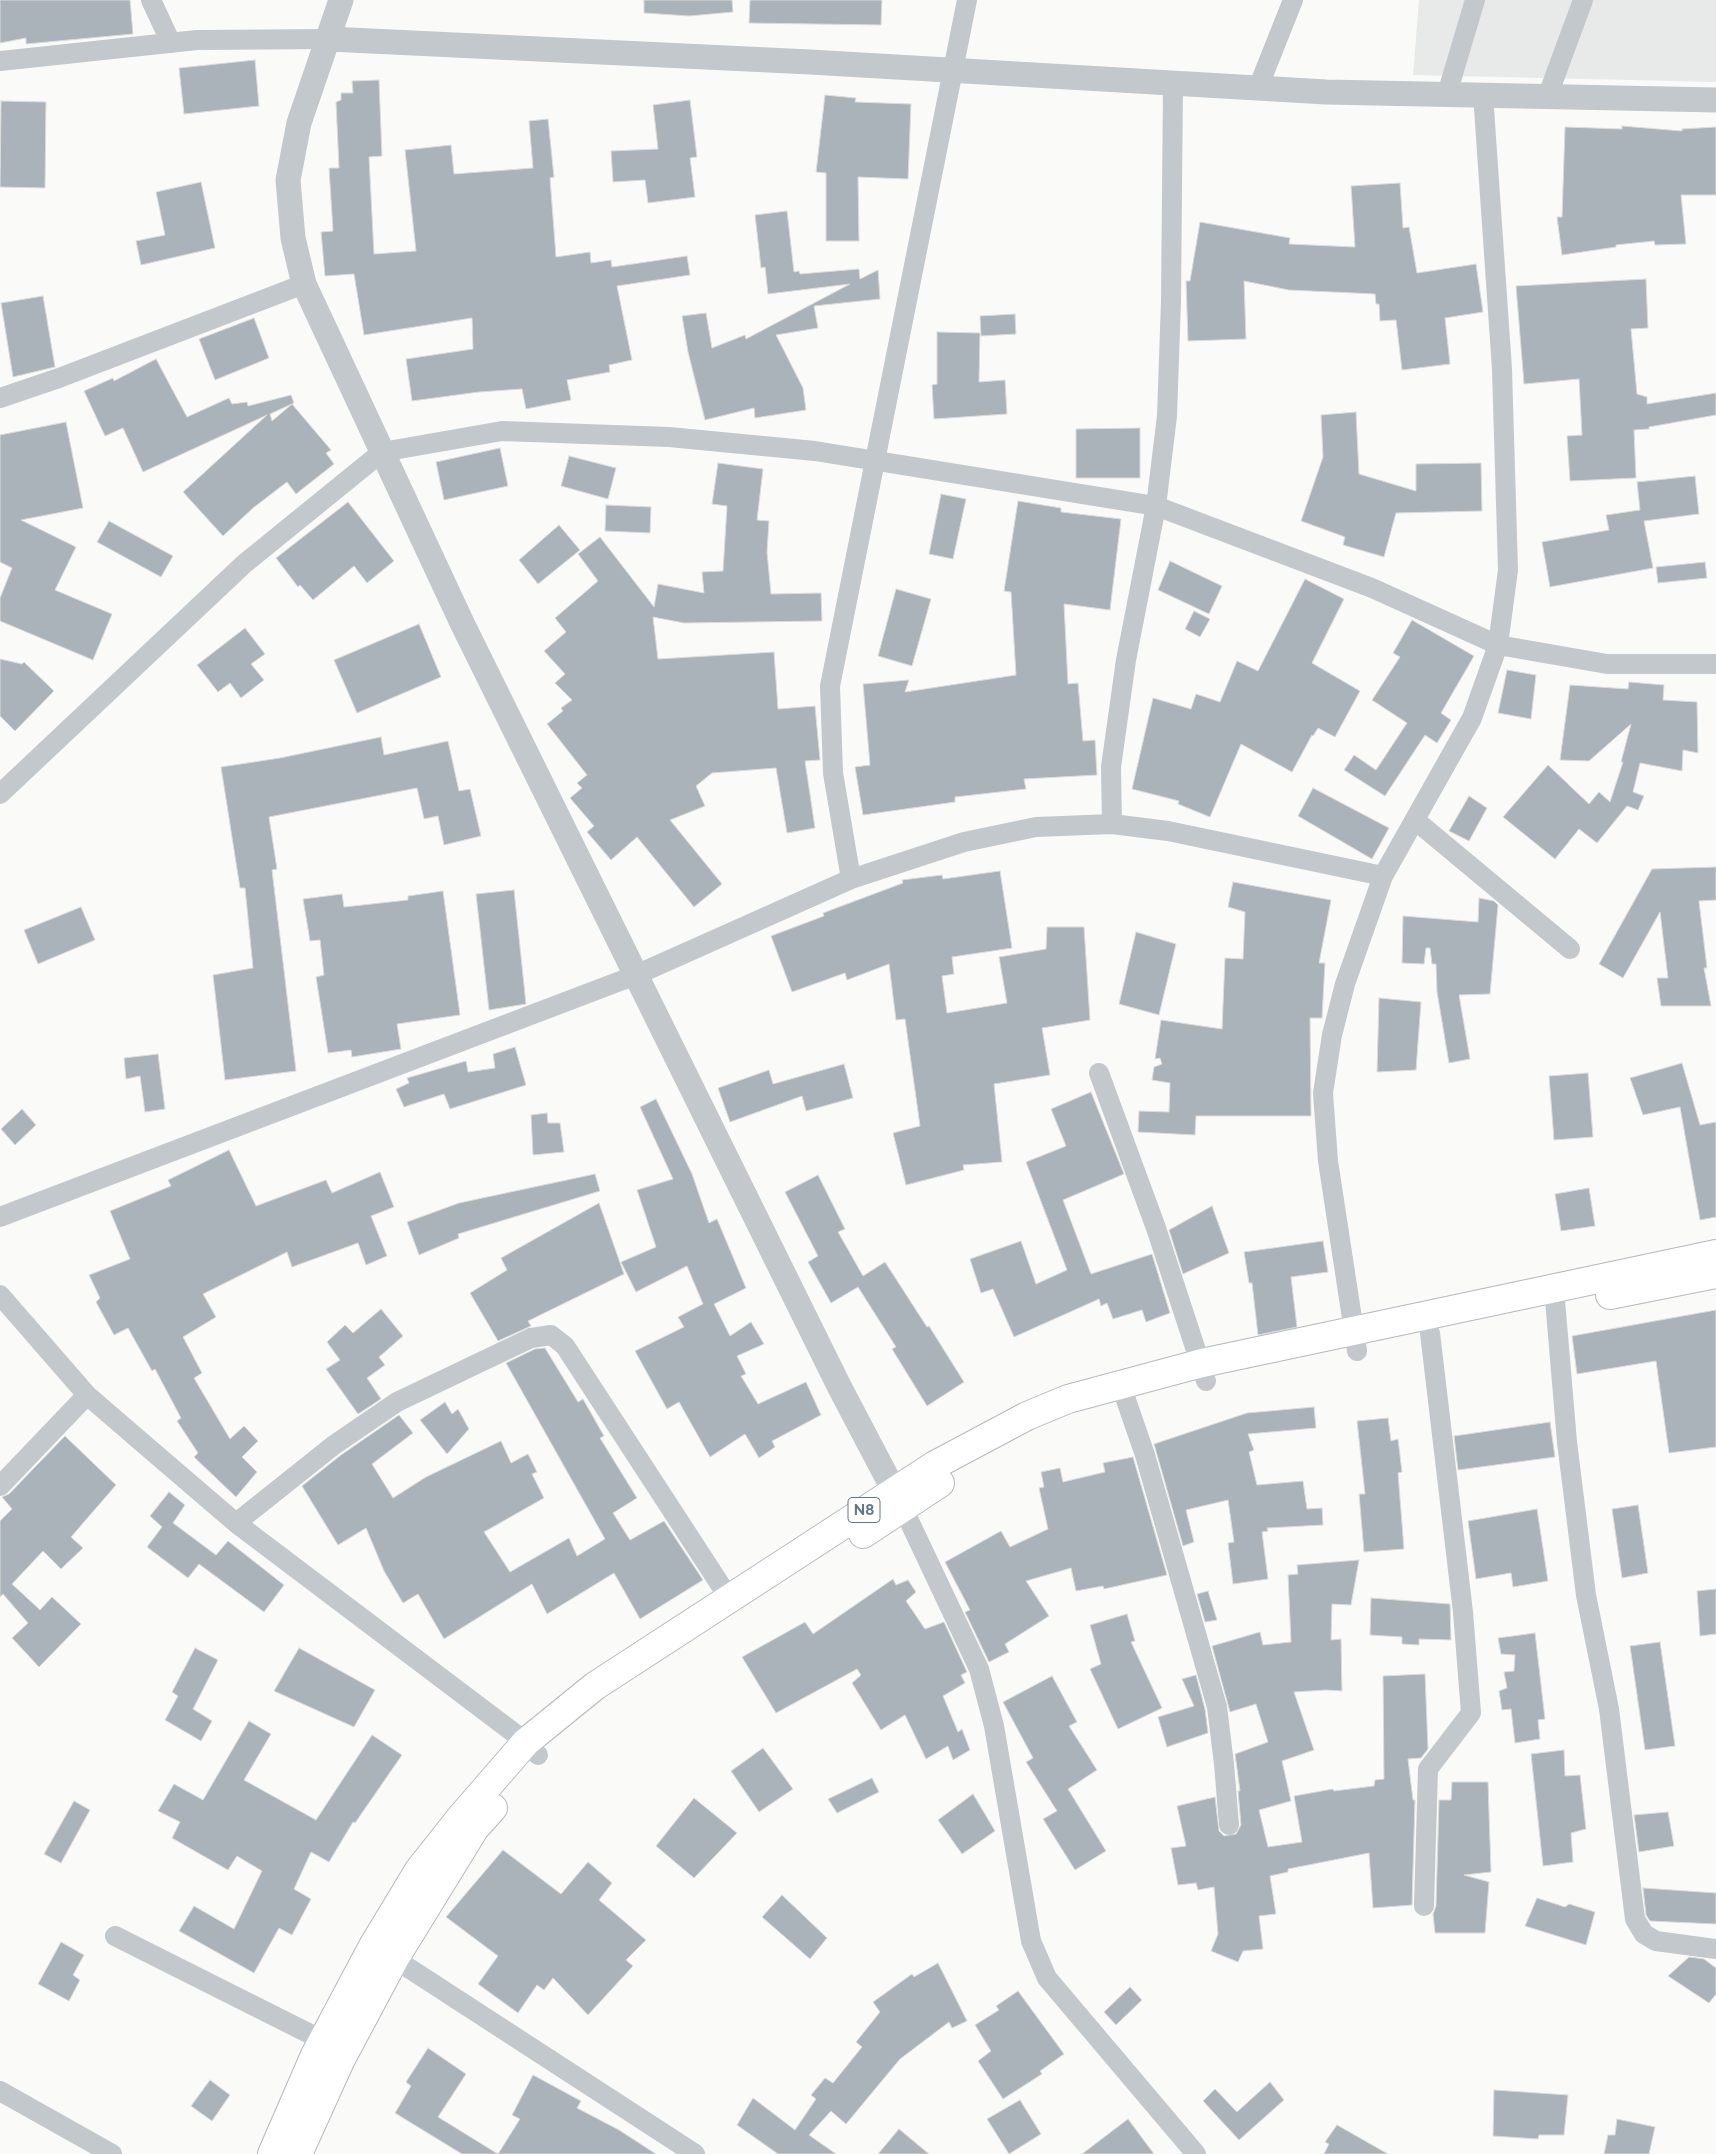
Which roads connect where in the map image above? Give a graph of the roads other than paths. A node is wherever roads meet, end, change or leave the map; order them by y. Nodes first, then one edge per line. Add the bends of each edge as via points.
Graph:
1 (151, 0) edge
2 (341, 0) edge
3 (967, 0) edge
4 (1293, 0) edge
5 (1475, 0) edge
6 (1583, 0) edge
7 (329, 39) junction
8 (171, 43) junction
9 (0, 61) edge
10 (952, 70) junction
11 (1173, 84) junction
12 (1258, 88) junction
13 (1448, 94) junction
14 (1483, 94) junction
15 (1548, 95) junction
16 (1716, 100) edge
17 (304, 284) junction
18 (0, 398) edge
19 (382, 452) junction
20 (876, 459) junction
21 (1156, 506) junction
22 (1498, 645) junction
23 (1716, 664) edge
24 (0, 794) edge
25 (1415, 820) junction
26 (1112, 824) junction
27 (1383, 876) junction
28 (851, 878) junction
29 (1570, 949) dead end
30 (636, 975) junction
31 (1099, 1073) dead end
32 (0, 1217) edge
33 (1716, 1254) edge
34 (1716, 1274) edge
35 (0, 1296) edge
36 (1556, 1297) junction
37 (1430, 1333) junction
38 (1355, 1341) junction
39 (1204, 1372) junction
40 (88, 1395) junction
41 (1126, 1400) junction
42 (0, 1486) edge
43 (899, 1499) junction
44 (236, 1523) junction
45 (728, 1598) junction
46 (532, 1749) junction
47 (1228, 1825) dead end
48 (1424, 1906) dead end
49 (115, 1936) dead end
50 (1716, 1949) edge
51 (384, 1952) junction
52 (334, 2046) junction
53 (0, 2091) edge
54 (112, 2154) edge
55 (272, 2154) edge
56 (298, 2154) edge
57 (695, 2154) edge
58 (1196, 2154) edge

1 - 8 street
2 - 7 street
3 - 10 street
4 - 12 street
5 - 13 street
6 - 15 street
7 - 8 street
7 - 10 street
7 - 17 street via 299,123 288,180 293,238
8 - 9 street
10 - 11 street
10 - 20 street
11 - 12 street
11 - 21 street via 1167,416
12 - 13 street
13 - 14 street
14 - 15 street
14 - 22 street via 1502,369 1508,570
15 - 16 street
17 - 18 street
17 - 19 street
19 - 20 street via 502,431 670,437
19 - 24 street via 244,564
19 - 30 street via 463,625
20 - 21 street
20 - 28 street via 830,686 833,773
21 - 22 street via 1372,588
21 - 26 street via 1126,660 1111,766
22 - 23 street via 1607,664
22 - 25 street via 1472,718
25 - 27 street
25 - 29 street
26 - 27 street via 1168,831
26 - 28 street via 1036,827 991,836
27 - 38 street via 1345,984 1332,1035 1323,1093 1328,1161
28 - 30 street
30 - 32 street
30 - 43 street via 839,1386
31 - 39 street
33 - 36 highway, N8
34 - 36 highway, N8
35 - 40 street
36 - 37 highway, N8
36 - 38 highway, N8
36 - 50 street via 1568,1442 1585,1586 1609,1710 1635,1919 1644,1934 1656,1942
37 - 38 highway, N8
37 - 48 street via 1463,1612 1471,1713 1428,1769
38 - 39 highway, N8
39 - 41 highway, N8
39 - 43 highway, N8 via 1068,1399 1027,1416 936,1464
40 - 42 street
40 - 44 street
41 - 43 highway, N8 via 1036,1430
41 - 47 street via 1146,1455 1217,1707
43 - 45 highway, N8
43 - 46 highway, N8
43 - 58 street via 979,1669 994,1726 1031,1940 1047,1978
44 - 45 street via 334,1445 397,1402 531,1338 551,1335 565,1346
44 - 46 street
45 - 46 highway, N8 via 595,1686
46 - 51 highway, N8
49 - 52 street
51 - 52 highway, N8
51 - 57 street
52 - 55 highway, N8
52 - 56 highway, N8
53 - 54 street

